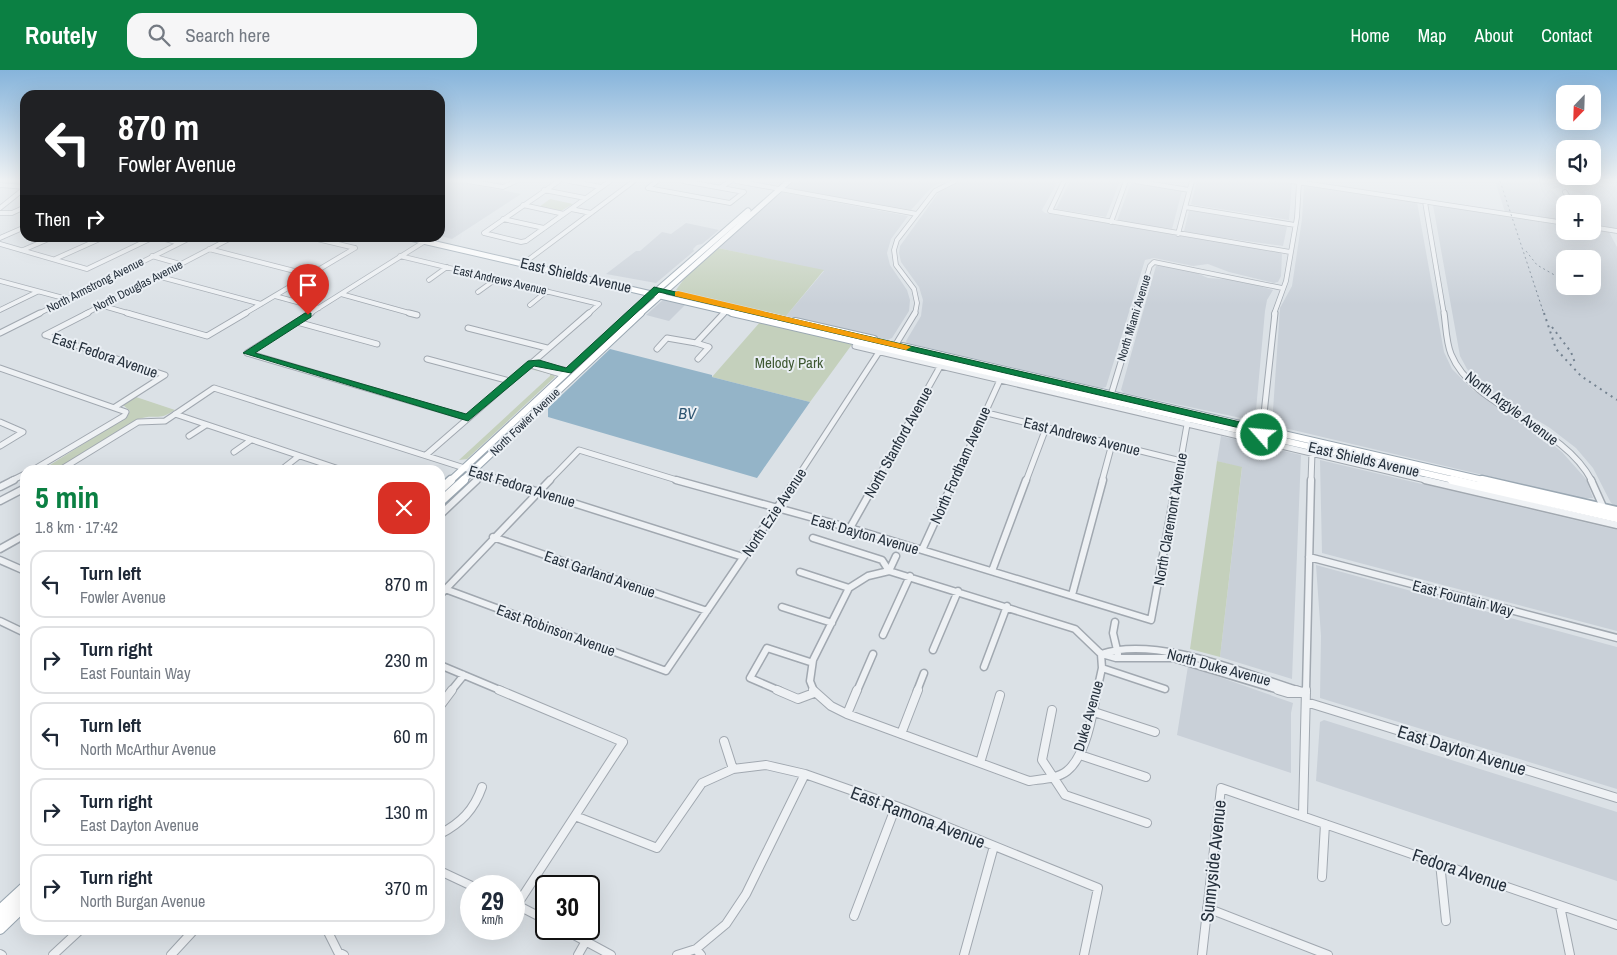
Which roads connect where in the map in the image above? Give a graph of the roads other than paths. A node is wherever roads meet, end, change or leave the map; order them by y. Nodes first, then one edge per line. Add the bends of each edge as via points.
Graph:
1 (499, 222) edge
2 (518, 222) edge
3 (552, 222) edge
4 (579, 222) edge
5 (735, 222) edge
6 (740, 222) edge
7 (741, 222) edge
8 (911, 222) edge
9 (1113, 222) edge
10 (1181, 222) edge
11 (1278, 222) edge
12 (1428, 222) edge
13 (1295, 225) joint
14 (544, 228) junction
15 (1601, 228) edge
16 (20, 229) edge
17 (1617, 231) edge
18 (1178, 234) junction
19 (726, 237) junction
20 (0, 238) edge
21 (42, 242) edge
22 (93, 242) edge
23 (144, 242) edge
24 (182, 242) edge
25 (223, 242) edge
26 (330, 242) edge
27 (423, 242) edge
28 (439, 242) edge
29 (441, 242) edge
30 (0, 244) edge
31 (209, 249) junction
32 (23, 250) junction
33 (1290, 252) junction
34 (152, 256) junction
35 (400, 256) junction
36 (55, 259) junction
37 (526, 262) junction
38 (180, 264) junction
39 (447, 268) junction
40 (310, 275) junction
41 (157, 276) junction
42 (496, 279) junction
43 (429, 280) dead end
44 (0, 281) edge
45 (1282, 288) junction
46 (547, 291) junction
47 (37, 292) junction
48 (478, 292) dead end
49 (658, 292) junction
50 (340, 294) junction
51 (48, 296) junction
52 (275, 296) junction
53 (67, 299) junction
54 (62, 302) junction
55 (261, 304) junction
56 (100, 305) junction
57 (530, 305) dead end
58 (319, 308) junction
59 (0, 310) edge
60 (727, 310) junction
61 (417, 314) dead end
62 (771, 321) junction
63 (297, 322) junction
64 (468, 328) dead end
65 (831, 329) junction
66 (0, 333) edge
67 (45, 335) joint
68 (696, 343) junction
69 (376, 344) dead end
70 (855, 346) dead end
71 (895, 347) junction
72 (547, 348) junction
73 (657, 349) dead end
74 (879, 352) junction
75 (427, 359) dead end
76 (698, 359) dead end
77 (942, 362) junction
78 (531, 363) junction
79 (0, 368) edge
80 (566, 373) junction
81 (1000, 380) junction
82 (510, 382) junction
83 (1111, 395) junction
84 (546, 402) junction
85 (115, 407) junction
86 (983, 412) junction
87 (175, 414) junction
88 (468, 418) junction
89 (0, 422) edge
90 (1187, 422) junction
91 (206, 425) junction
92 (1046, 428) junction
93 (189, 436) dead end
94 (1262, 436) junction
95 (252, 440) junction
96 (1112, 444) junction
97 (0, 446) edge
98 (234, 452) dead end
99 (1312, 453) junction
100 (426, 455) junction
101 (299, 456) junction
102 (1181, 461) junction
103 (45, 465) edge
104 (68, 465) edge
105 (287, 465) edge
106 (327, 465) edge
107 (464, 468) junction
108 (474, 471) junction
109 (483, 474) junction
110 (20, 477) edge
111 (445, 485) edge
112 (0, 487) edge
113 (538, 490) junction
114 (20, 491) edge
115 (445, 497) edge
116 (0, 501) edge
117 (778, 508) junction
118 (445, 511) edge
119 (1617, 511) edge
120 (1605, 512) junction
121 (1617, 518) edge
122 (1617, 525) edge
123 (850, 528) junction
124 (20, 538) edge
125 (494, 538) junction
126 (813, 538) dead end
127 (0, 548) edge
128 (922, 550) junction
129 (896, 556) dead end
130 (743, 557) junction
131 (1309, 557) junction
132 (0, 560) edge
133 (20, 569) edge
134 (889, 571) junction
135 (992, 571) junction
136 (800, 572) dead end
137 (910, 576) junction
138 (849, 588) junction
139 (445, 589) joint
140 (958, 591) junction
141 (1072, 595) junction
142 (1007, 606) junction
143 (782, 607) dead end
144 (707, 611) junction
145 (1151, 620) joint
146 (0, 622) edge
147 (1115, 622) dead end
148 (832, 624) junction
149 (20, 631) edge
150 (883, 635) dead end
151 (1617, 638) edge
152 (933, 650) dead end
153 (1117, 651) junction
154 (873, 654) dead end
155 (1101, 654) junction
156 (1120, 658) junction
157 (810, 662) junction
158 (445, 667) edge
159 (984, 667) dead end
160 (1102, 668) junction
161 (666, 671) joint
162 (924, 673) dead end
163 (464, 675) junction
164 (1165, 689) dead end
165 (814, 693) junction
166 (1306, 693) junction
167 (1000, 696) dead end
168 (445, 700) edge
169 (1306, 702) junction
170 (1052, 710) dead end
171 (1091, 711) junction
172 (847, 714) junction
173 (1155, 732) dead end
174 (901, 734) junction
175 (724, 741) dead end
176 (1080, 755) junction
177 (980, 763) junction
178 (733, 769) junction
179 (805, 774) junction
180 (1146, 777) dead end
181 (1052, 778) junction
182 (482, 786) dead end
183 (1617, 798) edge
184 (896, 806) junction
185 (1303, 815) junction
186 (575, 816) junction
187 (1146, 823) dead end
188 (1325, 824) junction
189 (445, 831) edge
190 (994, 846) junction
191 (1440, 863) junction
192 (445, 873) edge
193 (1322, 877) dead end
194 (460, 880) edge
195 (525, 889) edge
196 (20, 892) edge
197 (20, 901) edge
198 (1560, 906) junction
199 (1207, 908) junction
200 (0, 910) edge
201 (20, 911) edge
202 (854, 916) dead end
203 (0, 920) edge
204 (1446, 922) dead end
205 (1617, 925) edge
206 (0, 929) edge
207 (75, 935) edge
208 (189, 935) edge
209 (330, 935) edge
210 (586, 941) joint
211 (698, 952) edge
212 (54, 955) edge
213 (171, 955) edge
214 (344, 955) edge
215 (578, 955) edge
216 (612, 955) edge
217 (677, 955) edge
218 (964, 955) edge
219 (1084, 955) edge
220 (1202, 955) edge
221 (1328, 955) edge
222 (1570, 955) edge

1 - 14 street via 484,233 524,242
2 - 14 street
3 - 14 street
4 - 37 street
5 - 49 main road, North Fowler Avenue
6 - 19 main road
7 - 19 main road, North Fowler Avenue
8 - 71 street via 897,240 894,250 896,265 914,290 917,303 914,317
9 - 18 street
10 - 18 street
11 - 13 street
12 - 120 street, North Argyle Avenue via 1451,354 1458,368 1470,380 1551,436 1579,461
13 - 33 street
15 - 17 street
16 - 20 street
18 - 33 street
19 - 49 main road, North Fowler Avenue
21 - 32 street
22 - 36 street
23 - 36 street via 87,269
24 - 34 street, North Armstrong Avenue
25 - 31 street, North Douglas Avenue
26 - 40 street via 356,248
27 - 35 street
28 - 37 main road, East Shields Avenue
29 - 37 main road, East Shields Avenue
30 - 32 street
31 - 38 street, North Douglas Avenue
31 - 40 street
32 - 36 street
33 - 45 street
34 - 38 street
34 - 53 street, North Armstrong Avenue
35 - 39 street, East Andrews Avenue
35 - 50 street
37 - 49 main road, East Shields Avenue
37 - 49 main road, East Shields Avenue
38 - 41 street, North Douglas Avenue
39 - 42 street, East Andrews Avenue
39 - 43 street
40 - 52 street
41 - 55 street
41 - 56 street, North Douglas Avenue
42 - 46 street, East Andrews Avenue
42 - 48 street
44 - 47 street
45 - 83 street, North Miami Avenue via 1154,262 1150,266
45 - 94 street via 1275,309
46 - 57 street
46 - 72 street, East Andrews Avenue via 599,304
47 - 51 street
47 - 59 street
49 - 60 main road, East Shields Avenue
49 - 65 main road, East Shields Avenue
49 - 80 main road
49 - 84 main road, North Fowler Avenue
50 - 58 street
50 - 61 street
51 - 53 street
51 - 54 street
52 - 55 street
52 - 58 street
53 - 54 street, North Armstrong Avenue
54 - 66 street, North Armstrong Avenue
55 - 56 street via 207,336
56 - 67 street, North Douglas Avenue
58 - 63 street
60 - 62 main road, East Shields Avenue
60 - 68 street
62 - 65 main road via 777,319
62 - 71 main road, East Shields Avenue
63 - 69 street
63 - 88 street via 247,353
64 - 72 street
65 - 71 main road, East Shields Avenue
67 - 85 street, East Fedora Avenue via 165,375
68 - 73 street via 667,338
68 - 76 street via 710,347
70 - 74 street, East Shields Avenue
71 - 77 main road, East Shields Avenue
72 - 78 street
74 - 77 street, East Shields Avenue
74 - 117 street, North Ezie Avenue
75 - 82 street
77 - 81 street, East Shields Avenue
77 - 83 main road, East Shields Avenue
77 - 90 main road, East Shields Avenue
77 - 123 street, North Stanford Avenue
78 - 80 street
78 - 82 street
79 - 85 street
80 - 84 main road via 570,373 546,398
80 - 107 main road
81 - 86 street, North Fordham Avenue
81 - 90 street, East Shields Avenue
82 - 88 street
83 - 94 main road, East Shields Avenue
84 - 108 main road, North Fowler Avenue
85 - 103 street via 126,412 124,416
86 - 92 street, East Andrews Avenue
86 - 128 street, North Fordham Avenue
87 - 91 street
87 - 100 street, East Fedora Avenue via 214,388
87 - 104 street via 159,422 149,419 138,422
88 - 100 street
89 - 97 street via 23,432
90 - 94 main road, East Shields Avenue
90 - 102 street, North Claremont Avenue
91 - 93 street
91 - 95 street
92 - 96 street, East Andrews Avenue
92 - 135 street
94 - 99 street, East Shields Avenue
94 - 120 main road, East Shields Avenue
95 - 98 street
95 - 101 street
96 - 102 street, East Andrews Avenue
96 - 141 street
99 - 122 street, East Shields Avenue
99 - 131 street
100 - 107 street, East Fedora Avenue
101 - 105 street
101 - 106 street
102 - 145 street, North Claremont Avenue
107 - 108 street, East Fedora Avenue
107 - 111 main road
108 - 109 street, East Fedora Avenue
108 - 115 main road, North Fowler Avenue
109 - 113 street, East Fedora Avenue
109 - 118 street
110 - 112 street
113 - 117 street, East Dayton Avenue via 579,450
113 - 125 street
113 - 130 street, East Fedora Avenue
114 - 116 street
117 - 123 street, East Dayton Avenue
117 - 130 street, North Ezie Avenue
119 - 120 main road, East Shields Avenue
120 - 121 main road, East Shields Avenue
123 - 128 street, East Dayton Avenue
124 - 127 street
125 - 139 street
125 - 144 street, East Garland Avenue
126 - 134 street via 882,560
128 - 135 street, East Dayton Avenue
129 - 134 street
130 - 144 street, North Ezie Avenue
131 - 151 street, East Fountain Way
131 - 166 street
132 - 133 street
134 - 137 street
134 - 138 street via 875,572
135 - 141 street, East Dayton Avenue
136 - 138 street
137 - 140 street
137 - 150 street
138 - 148 street
139 - 161 street, East Robinson Avenue
140 - 142 street
140 - 152 street
141 - 145 street, East Dayton Avenue
142 - 155 street via 1075,629
142 - 159 street
143 - 148 street
144 - 161 street, North Ezie Avenue
146 - 149 street
147 - 153 street via 1113,633
148 - 157 street
153 - 155 street, North Duke Avenue
153 - 156 street
153 - 166 street, North Duke Avenue via 1171,651
154 - 172 street
155 - 156 street, North Duke Avenue
155 - 160 street, Duke Avenue
156 - 166 street, North Duke Avenue via 1173,658 1288,693
157 - 165 street via 809,677
157 - 165 street via 767,648 750,678 798,699
158 - 163 street
160 - 164 street
160 - 171 street, Duke Avenue
162 - 174 street
163 - 168 street
163 - 186 street via 623,742
165 - 172 street, Duke Avenue via 826,705
166 - 169 street
167 - 177 street
169 - 183 street, East Dayton Avenue
169 - 185 street
170 - 181 street via 1042,760
171 - 173 street
171 - 176 street, Duke Avenue
172 - 174 street, Duke Avenue
174 - 177 street, Duke Avenue
175 - 178 street
176 - 180 street
176 - 181 street, Duke Avenue via 1068,770
177 - 181 street, Duke Avenue via 1029,781
178 - 179 street, East Ramona Avenue via 766,765
178 - 186 street, East Ramona Avenue via 702,783 657,848
179 - 184 street, East Ramona Avenue
179 - 211 street via 746,894 726,924
181 - 187 street via 1065,795
182 - 189 street via 472,812
184 - 190 street, East Ramona Avenue
184 - 202 street
185 - 188 street, Fedora Avenue
185 - 199 street, Sunnyside Avenue via 1221,788
186 - 195 street
188 - 191 street, Fedora Avenue
188 - 193 street
190 - 218 street
190 - 219 street, East Ramona Avenue via 1098,888
191 - 198 street, Fedora Avenue
191 - 204 street
192 - 194 street
196 - 200 main road
197 - 203 main road
198 - 205 street, Fedora Avenue
198 - 222 street
199 - 220 street, Sunnyside Avenue
199 - 221 street
201 - 206 main road
207 - 212 street
208 - 213 street
209 - 214 street via 338,952
210 - 215 street
210 - 216 street
211 - 217 street

